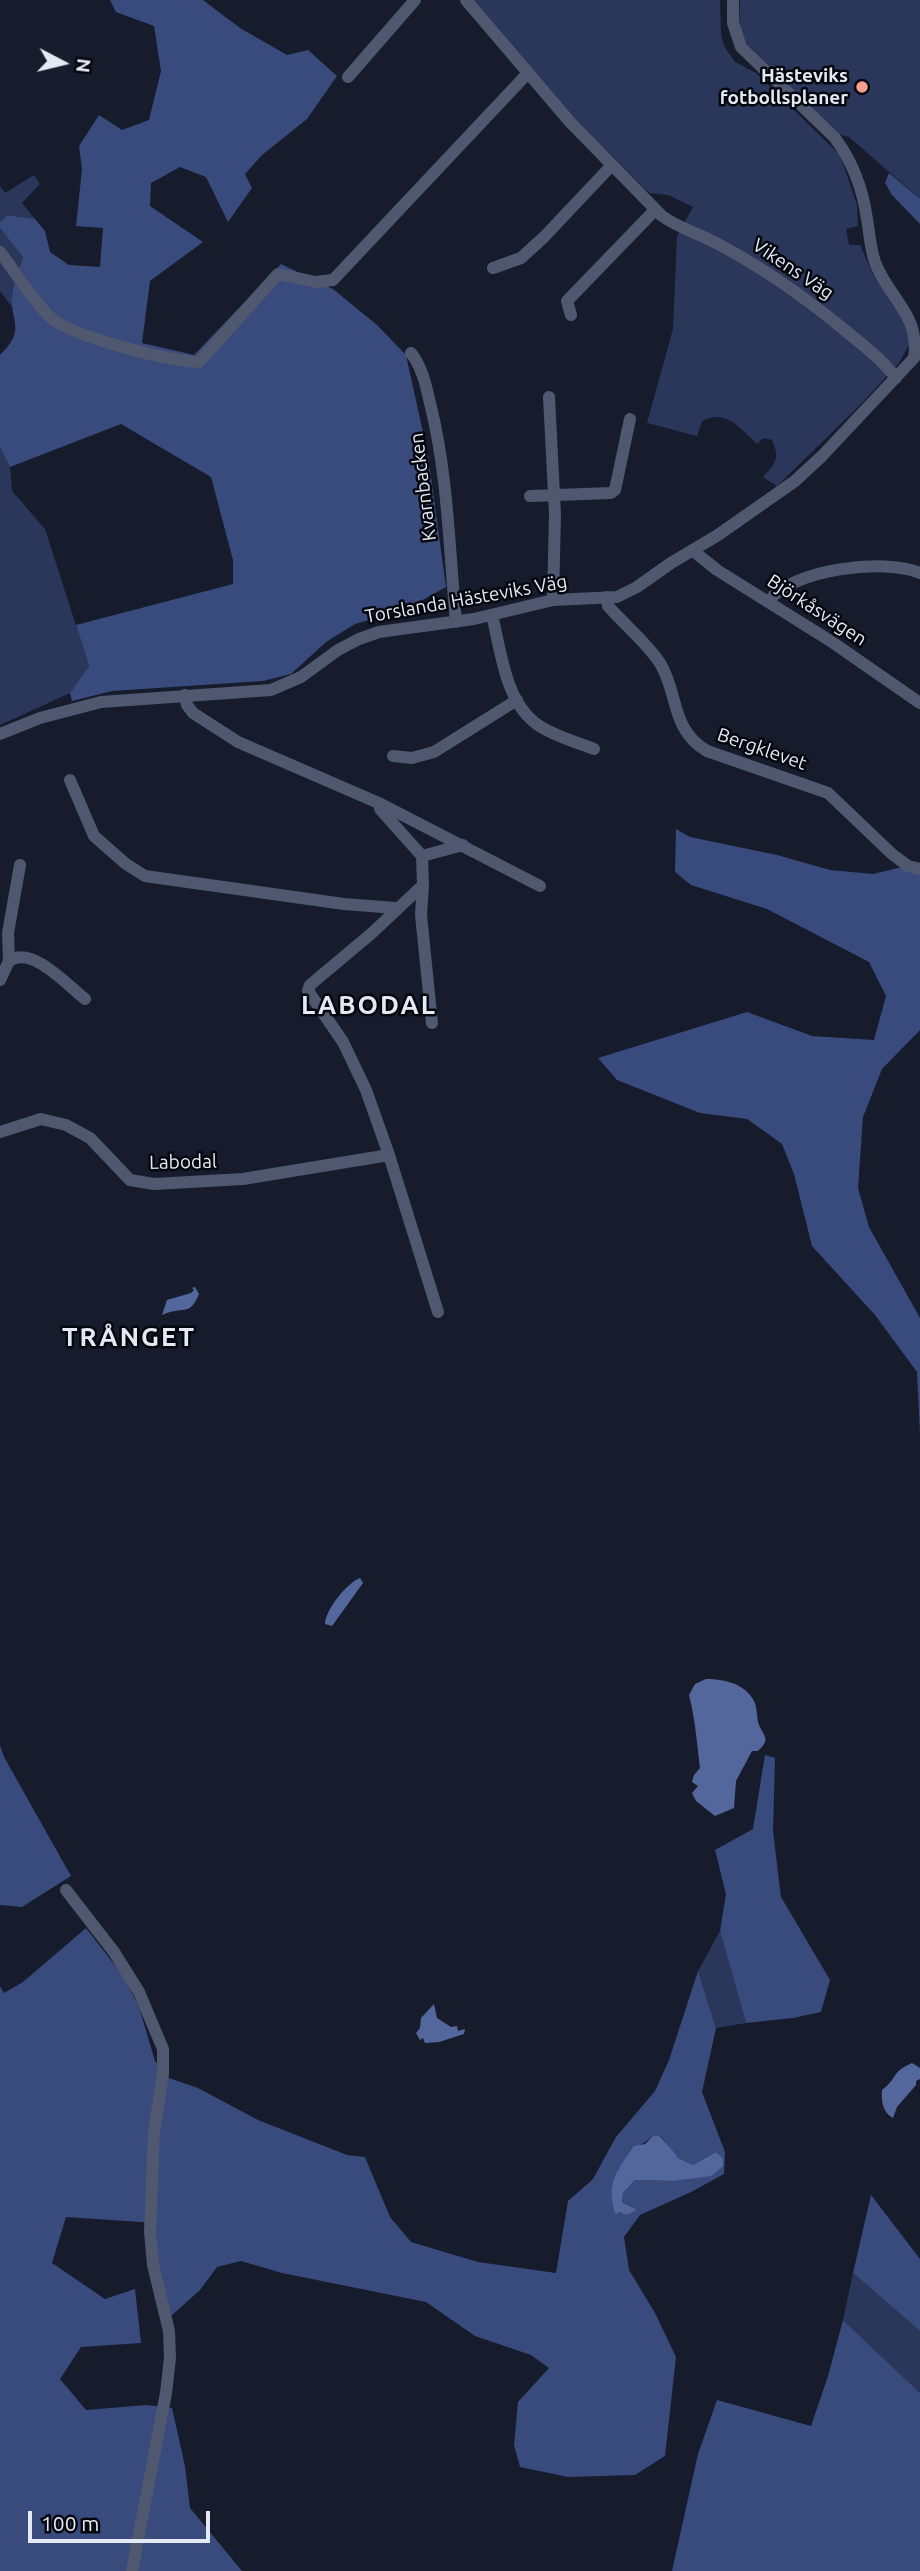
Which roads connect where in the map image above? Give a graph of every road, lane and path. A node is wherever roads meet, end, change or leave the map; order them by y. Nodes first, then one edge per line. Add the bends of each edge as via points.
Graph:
1 (415, 0) edge
2 (466, 0) edge
3 (733, 0) edge
4 (528, 74) junction
5 (348, 78) dead end
6 (612, 165) junction
7 (656, 210) junction
8 (0, 252) edge
9 (493, 268) dead end
10 (571, 315) dead end
11 (411, 353) dead end
12 (897, 378) junction
13 (549, 397) dead end
14 (630, 419) dead end
15 (554, 495) junction
16 (530, 496) dead end
17 (692, 550) junction
18 (920, 573) edge
19 (606, 597) junction
20 (553, 600) junction
21 (769, 601) junction
22 (492, 615) junction
23 (456, 622) junction
24 (185, 695) junction
25 (517, 699) junction
26 (920, 703) edge
27 (0, 734) edge
28 (594, 749) dead end
29 (393, 755) dead end
30 (70, 780) dead end
31 (381, 804) junction
32 (463, 845) junction
33 (422, 856) junction
34 (20, 865) dead end
35 (920, 869) edge
36 (423, 885) junction
37 (540, 886) dead end
38 (396, 908) junction
39 (9, 961) junction
40 (0, 979) edge
41 (85, 999) dead end
42 (432, 1023) dead end
43 (0, 1132) edge
44 (389, 1155) junction
45 (438, 1312) dead end
46 (66, 1890) dead end
47 (132, 2571) edge

1 - 5 street
2 - 4 street, Vikens Väg
3 - 12 street, Torslanda Hästeviks Väg via 733,23 741,47 845,152 861,190 876,266 915,323 914,358
4 - 6 street, Vikens Väg
4 - 8 street via 333,280 321,283 278,274 199,362 107,343 61,326
6 - 7 street, Vikens Väg
6 - 9 street via 521,258
7 - 10 street via 567,301
7 - 12 street, Vikens Väg via 670,222 758,266 817,307
11 - 23 street, Kvarnbacken via 437,430
12 - 17 street, Torslanda Hästeviks Väg via 795,481
13 - 15 street
14 - 15 street via 615,490
15 - 16 street
15 - 20 street
17 - 19 street, Torslanda Hästeviks Väg via 638,587
17 - 21 street, Björkåsvägen
18 - 21 street via 877,565 822,574 784,588
19 - 20 street, Torslanda Hästeviks Väg
19 - 35 street, Bergklevet via 608,607 662,667 690,740 707,751 828,793 892,854
20 - 22 street, Torslanda Hästeviks Väg
21 - 26 street, Björkåsvägen
22 - 23 street, Torslanda Hästeviks Väg
22 - 25 street via 510,688
23 - 24 street, Torslanda Hästeviks Väg via 359,639 301,677 271,690
24 - 27 street, Torslanda Hästeviks Väg via 101,702
24 - 31 street via 193,713 220,732
25 - 28 street via 539,725
25 - 29 street via 434,752 412,758
30 - 38 street via 94,836 145,876
31 - 32 street
31 - 33 street via 380,809
32 - 33 street
32 - 37 street
33 - 36 street
34 - 39 street via 8,933
36 - 38 street
36 - 42 street via 421,915
38 - 44 street via 308,991 355,1065
39 - 40 street
39 - 41 street via 31,957
43 - 44 street, Labodal via 41,1119 66,1125 90,1139 130,1180 154,1184 243,1179
44 - 45 street
46 - 47 street via 139,1992 163,2049 150,2232 170,2358

